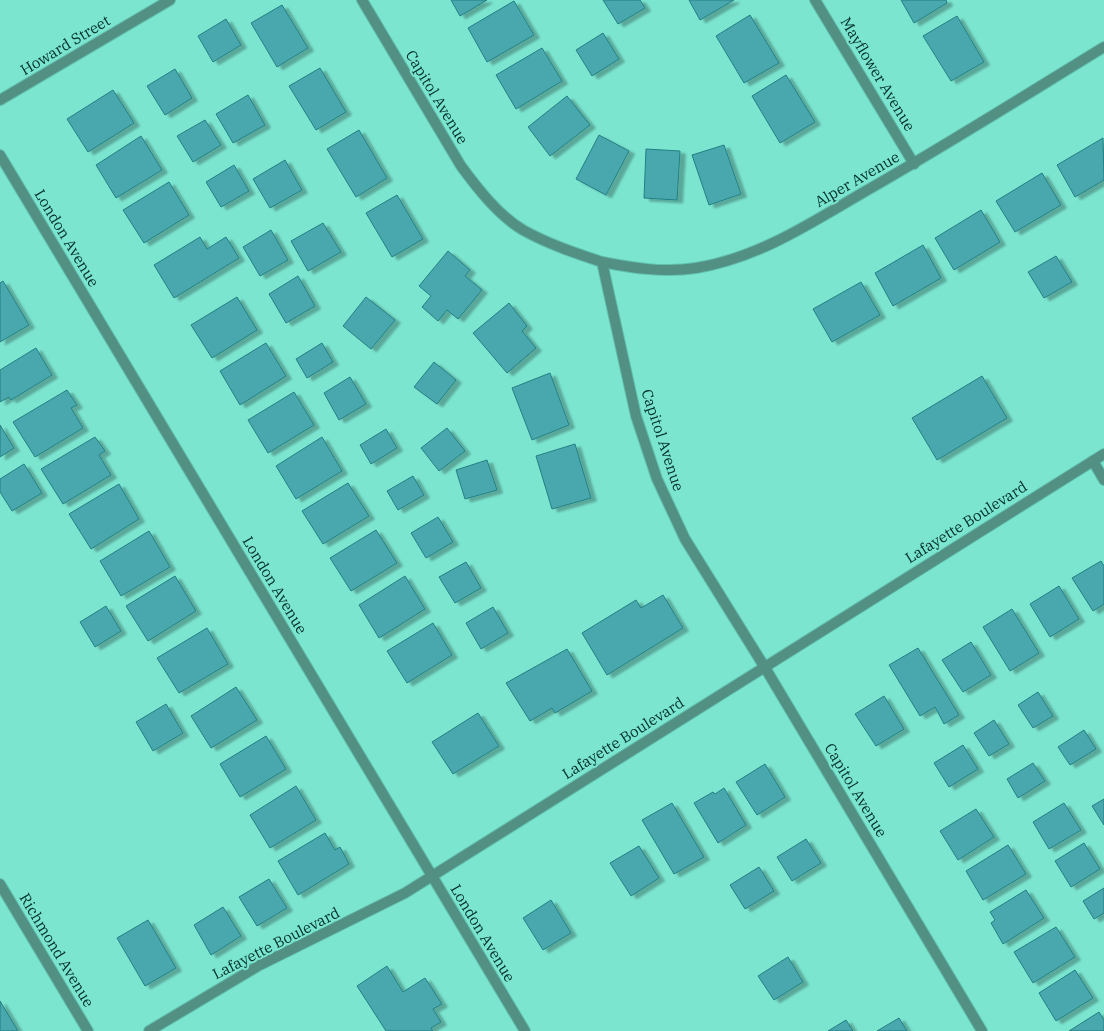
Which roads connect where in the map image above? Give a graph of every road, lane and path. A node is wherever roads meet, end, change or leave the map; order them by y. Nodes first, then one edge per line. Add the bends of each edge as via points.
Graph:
1 (170, 0) edge
2 (362, 0) edge
3 (815, 0) edge
4 (1104, 47) edge
5 (0, 100) edge
6 (0, 155) edge
7 (914, 164) junction
8 (602, 262) junction
9 (1104, 454) edge
10 (1093, 461) junction
11 (1104, 480) edge
12 (764, 666) junction
13 (432, 876) junction
14 (0, 884) edge
15 (88, 1031) edge
16 (149, 1031) edge
17 (525, 1031) edge
18 (982, 1031) edge

1 - 5 street, Howard Street
2 - 8 street, Capitol Avenue via 476,187 522,229 571,252
3 - 7 street, Mayflower Avenue
4 - 7 street, Alper Avenue
6 - 13 street, London Avenue
7 - 8 street, Alper Avenue via 782,240 735,258 696,268 666,270 637,269
8 - 12 street, Capitol Avenue via 636,416 657,479 685,539
9 - 10 street, Lafayette Boulevard
10 - 11 street
10 - 12 street, Lafayette Boulevard
12 - 13 street, Lafayette Boulevard
12 - 18 street, Capitol Avenue
13 - 16 street, Lafayette Boulevard via 387,904 258,966
13 - 17 street, London Avenue
14 - 15 street, Richmond Avenue

